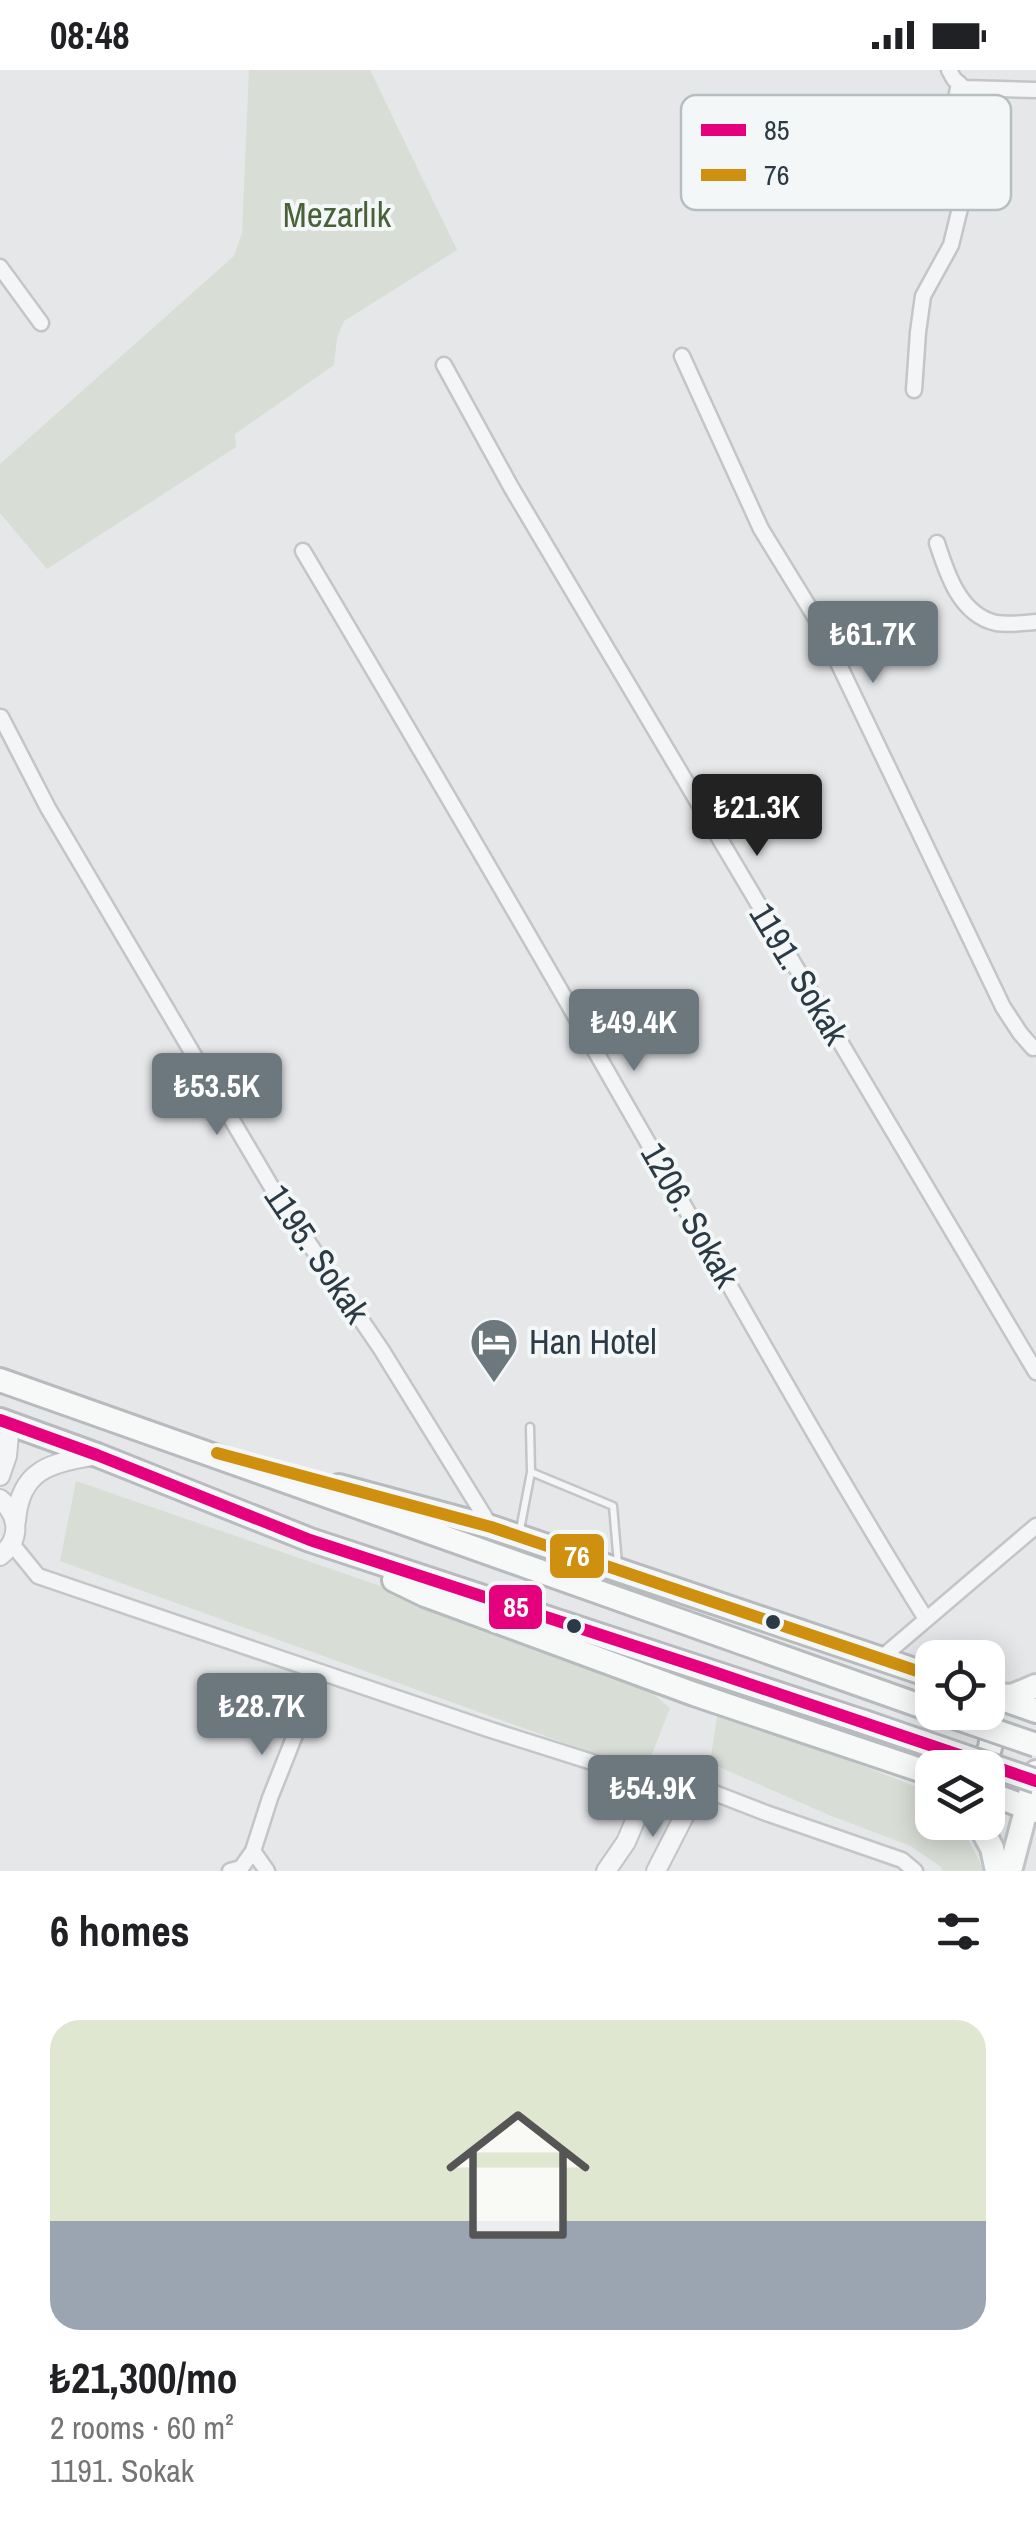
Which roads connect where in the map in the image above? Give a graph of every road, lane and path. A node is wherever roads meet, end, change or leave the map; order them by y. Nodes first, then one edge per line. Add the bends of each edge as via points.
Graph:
1 (948, 70) edge
2 (959, 83) junction
3 (1036, 90) edge
4 (957, 95) edge
5 (960, 210) edge
6 (0, 267) edge
7 (41, 324) dead end
8 (682, 356) dead end
9 (444, 365) dead end
10 (914, 390) dead end
11 (937, 544) dead end
12 (303, 552) dead end
13 (1036, 622) edge
14 (1, 717) edge
15 (1035, 1048) edge
16 (1036, 1372) edge
17 (0, 1380) edge
18 (5, 1422) edge
19 (530, 1428) dead end
20 (171, 1441) junction
21 (97, 1454) junction
22 (530, 1472) junction
23 (0, 1476) edge
24 (9, 1499) edge
25 (1036, 1526) edge
26 (490, 1527) junction
27 (519, 1536) junction
28 (310, 1540) junction
29 (6, 1550) edge
30 (618, 1570) junction
31 (926, 1619) junction
32 (880, 1659) junction
33 (915, 1670) edge
34 (320, 1672) junction
35 (1036, 1686) edge
36 (1005, 1695) edge
37 (1005, 1700) edge
38 (915, 1704) edge
39 (1036, 1711) edge
40 (992, 1730) edge
41 (1036, 1745) edge
42 (915, 1767) edge
43 (1036, 1772) edge
44 (652, 1781) junction
45 (1036, 1782) edge
46 (699, 1787) junction
47 (1005, 1799) edge
48 (1031, 1809) edge
49 (988, 1840) edge
50 (253, 1851) junction
51 (230, 1871) edge
52 (266, 1871) edge
53 (606, 1871) edge
54 (656, 1871) edge
55 (915, 1871) edge
56 (996, 1871) edge
57 (1010, 1871) edge

1 - 2 street
2 - 3 street
2 - 4 street
5 - 10 street via 951,245 923,296
6 - 7 street
8 - 15 street via 761,529 820,625 1003,1007
9 - 16 street, 1191. Sokak
11 - 13 street via 964,603 998,623
12 - 31 street, 1206. Sokak
14 - 26 street, 1195. Sokak via 278,1198
17 - 20 main road
18 - 21 main road
18 - 23 street via 7,1456
19 - 22 lane
20 - 26 main road
20 - 38 main road
21 - 24 street via 47,1467
21 - 28 main road
22 - 27 lane
22 - 30 lane via 613,1506
24 - 29 street via 16,1533
25 - 31 street
26 - 27 main road
27 - 30 main road
28 - 42 main road via 425,1595
28 - 45 main road, bridge
29 - 34 street via 38,1576
30 - 32 main road
31 - 32 street
32 - 33 main road
34 - 44 street
34 - 50 street
35 - 36 main road
37 - 39 main road
40 - 41 main road, bridge
43 - 48 main road
44 - 46 street
44 - 53 street
46 - 54 street
46 - 55 street via 902,1860
47 - 48 main road
48 - 57 main road
49 - 56 main road
50 - 51 street
50 - 52 street

